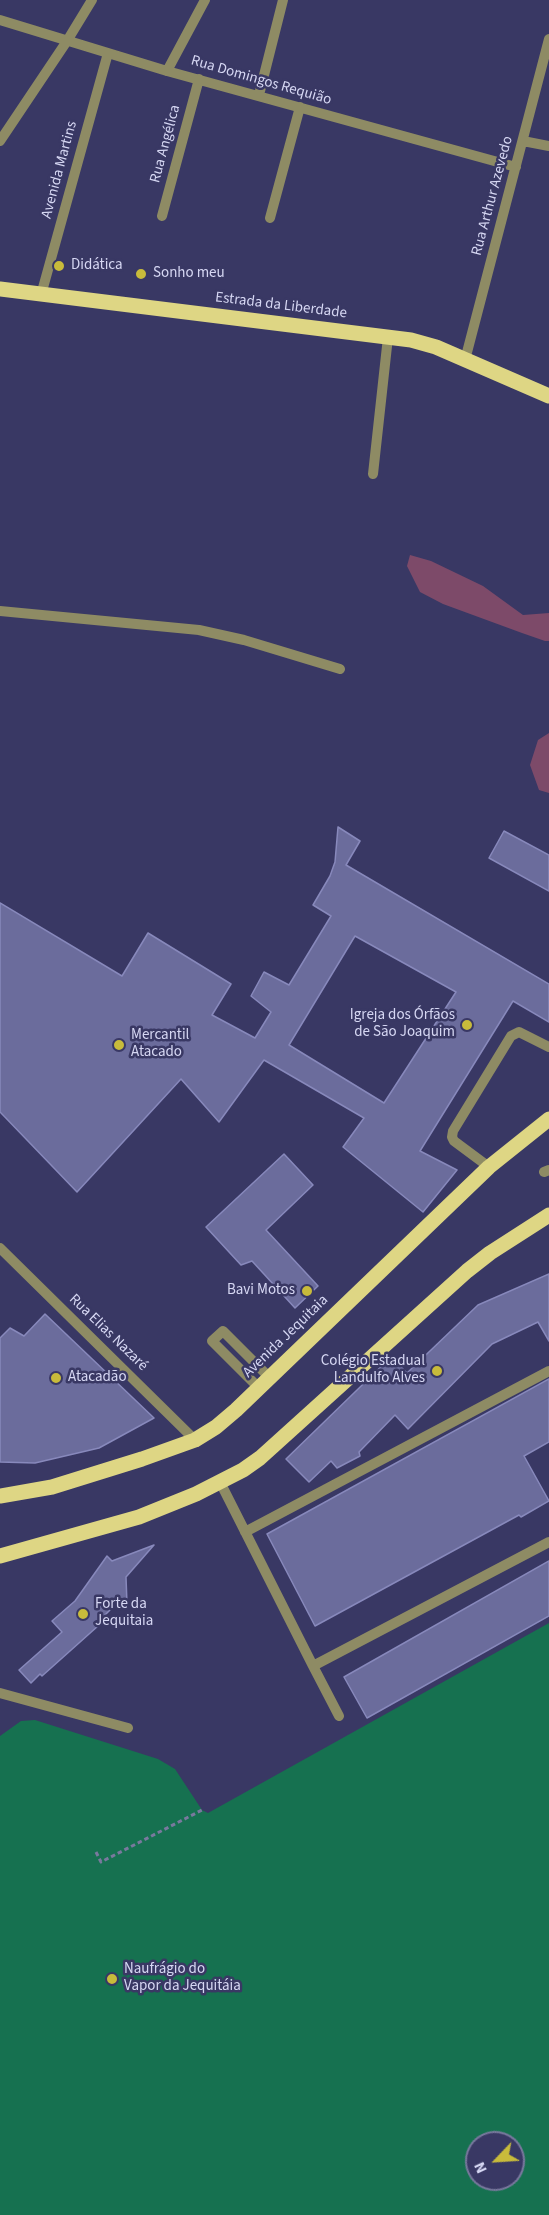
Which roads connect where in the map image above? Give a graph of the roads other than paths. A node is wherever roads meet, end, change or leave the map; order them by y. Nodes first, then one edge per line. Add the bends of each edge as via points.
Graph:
1 (92, 0) edge
2 (206, 0) edge
3 (283, 0) edge
4 (0, 20) edge
5 (549, 39) edge
6 (67, 40) junction
7 (108, 53) junction
8 (167, 71) junction
9 (199, 79) junction
10 (259, 95) junction
11 (300, 107) junction
12 (0, 141) edge
13 (523, 141) junction
14 (549, 146) edge
15 (516, 167) junction
16 (162, 216) dead end
17 (270, 218) dead end
18 (0, 289) edge
19 (41, 295) junction
20 (388, 338) junction
21 (465, 360) junction
22 (549, 396) edge
23 (373, 474) dead end
24 (0, 611) edge
25 (340, 669) dead end
26 (549, 1047) edge
27 (549, 1119) edge
28 (489, 1167) junction
29 (549, 1215) edge
30 (0, 1248) edge
31 (549, 1371) edge
32 (264, 1383) junction
33 (195, 1440) junction
34 (220, 1482) junction
35 (3, 1492) edge
36 (245, 1532) junction
37 (549, 1542) edge
38 (0, 1556) edge
39 (313, 1666) junction
40 (0, 1693) edge
41 (339, 1716) dead end
42 (128, 1728) dead end

1 - 6 street
2 - 8 street
3 - 10 street
4 - 6 street, Rua Domingos Requião
5 - 13 street, Rua Arthur Azevedo
6 - 7 street, Rua Domingos Requião
6 - 12 street
7 - 8 street, Rua Domingos Requião
7 - 19 street, Avenida Martins
8 - 9 street, Rua Domingos Requião
9 - 10 street, Rua Domingos Requião
9 - 16 street, Rua Angélica
10 - 11 street, Rua Domingos Requião
11 - 15 street, Rua Domingos Requião
11 - 17 street
13 - 14 street
13 - 15 street, Rua Arthur Azevedo
15 - 21 street, Rua Arthur Azevedo
18 - 19 main road, Estrada da Liberdade
19 - 20 main road, Estrada da Liberdade
20 - 21 main road, Estrada da Liberdade via 411,340
20 - 23 street
21 - 22 main road, Estrada da Liberdade
24 - 25 street via 199,630
26 - 28 street via 519,1032 511,1036 453,1131 454,1141
27 - 28 main road, Avenida Jequitaia
28 - 32 main road, Avenida Jequitaia
29 - 34 main road via 490,1253 260,1458
30 - 33 street, Rua Elias Nazaré
31 - 36 street
32 - 32 street via 212,1341 223,1331
32 - 33 main road, Avenida Jequitaia via 216,1427
33 - 35 main road, Avenida Jequitaia via 52,1487
34 - 36 street
34 - 38 main road via 139,1517
36 - 39 street
37 - 39 street
39 - 41 street
40 - 42 street

